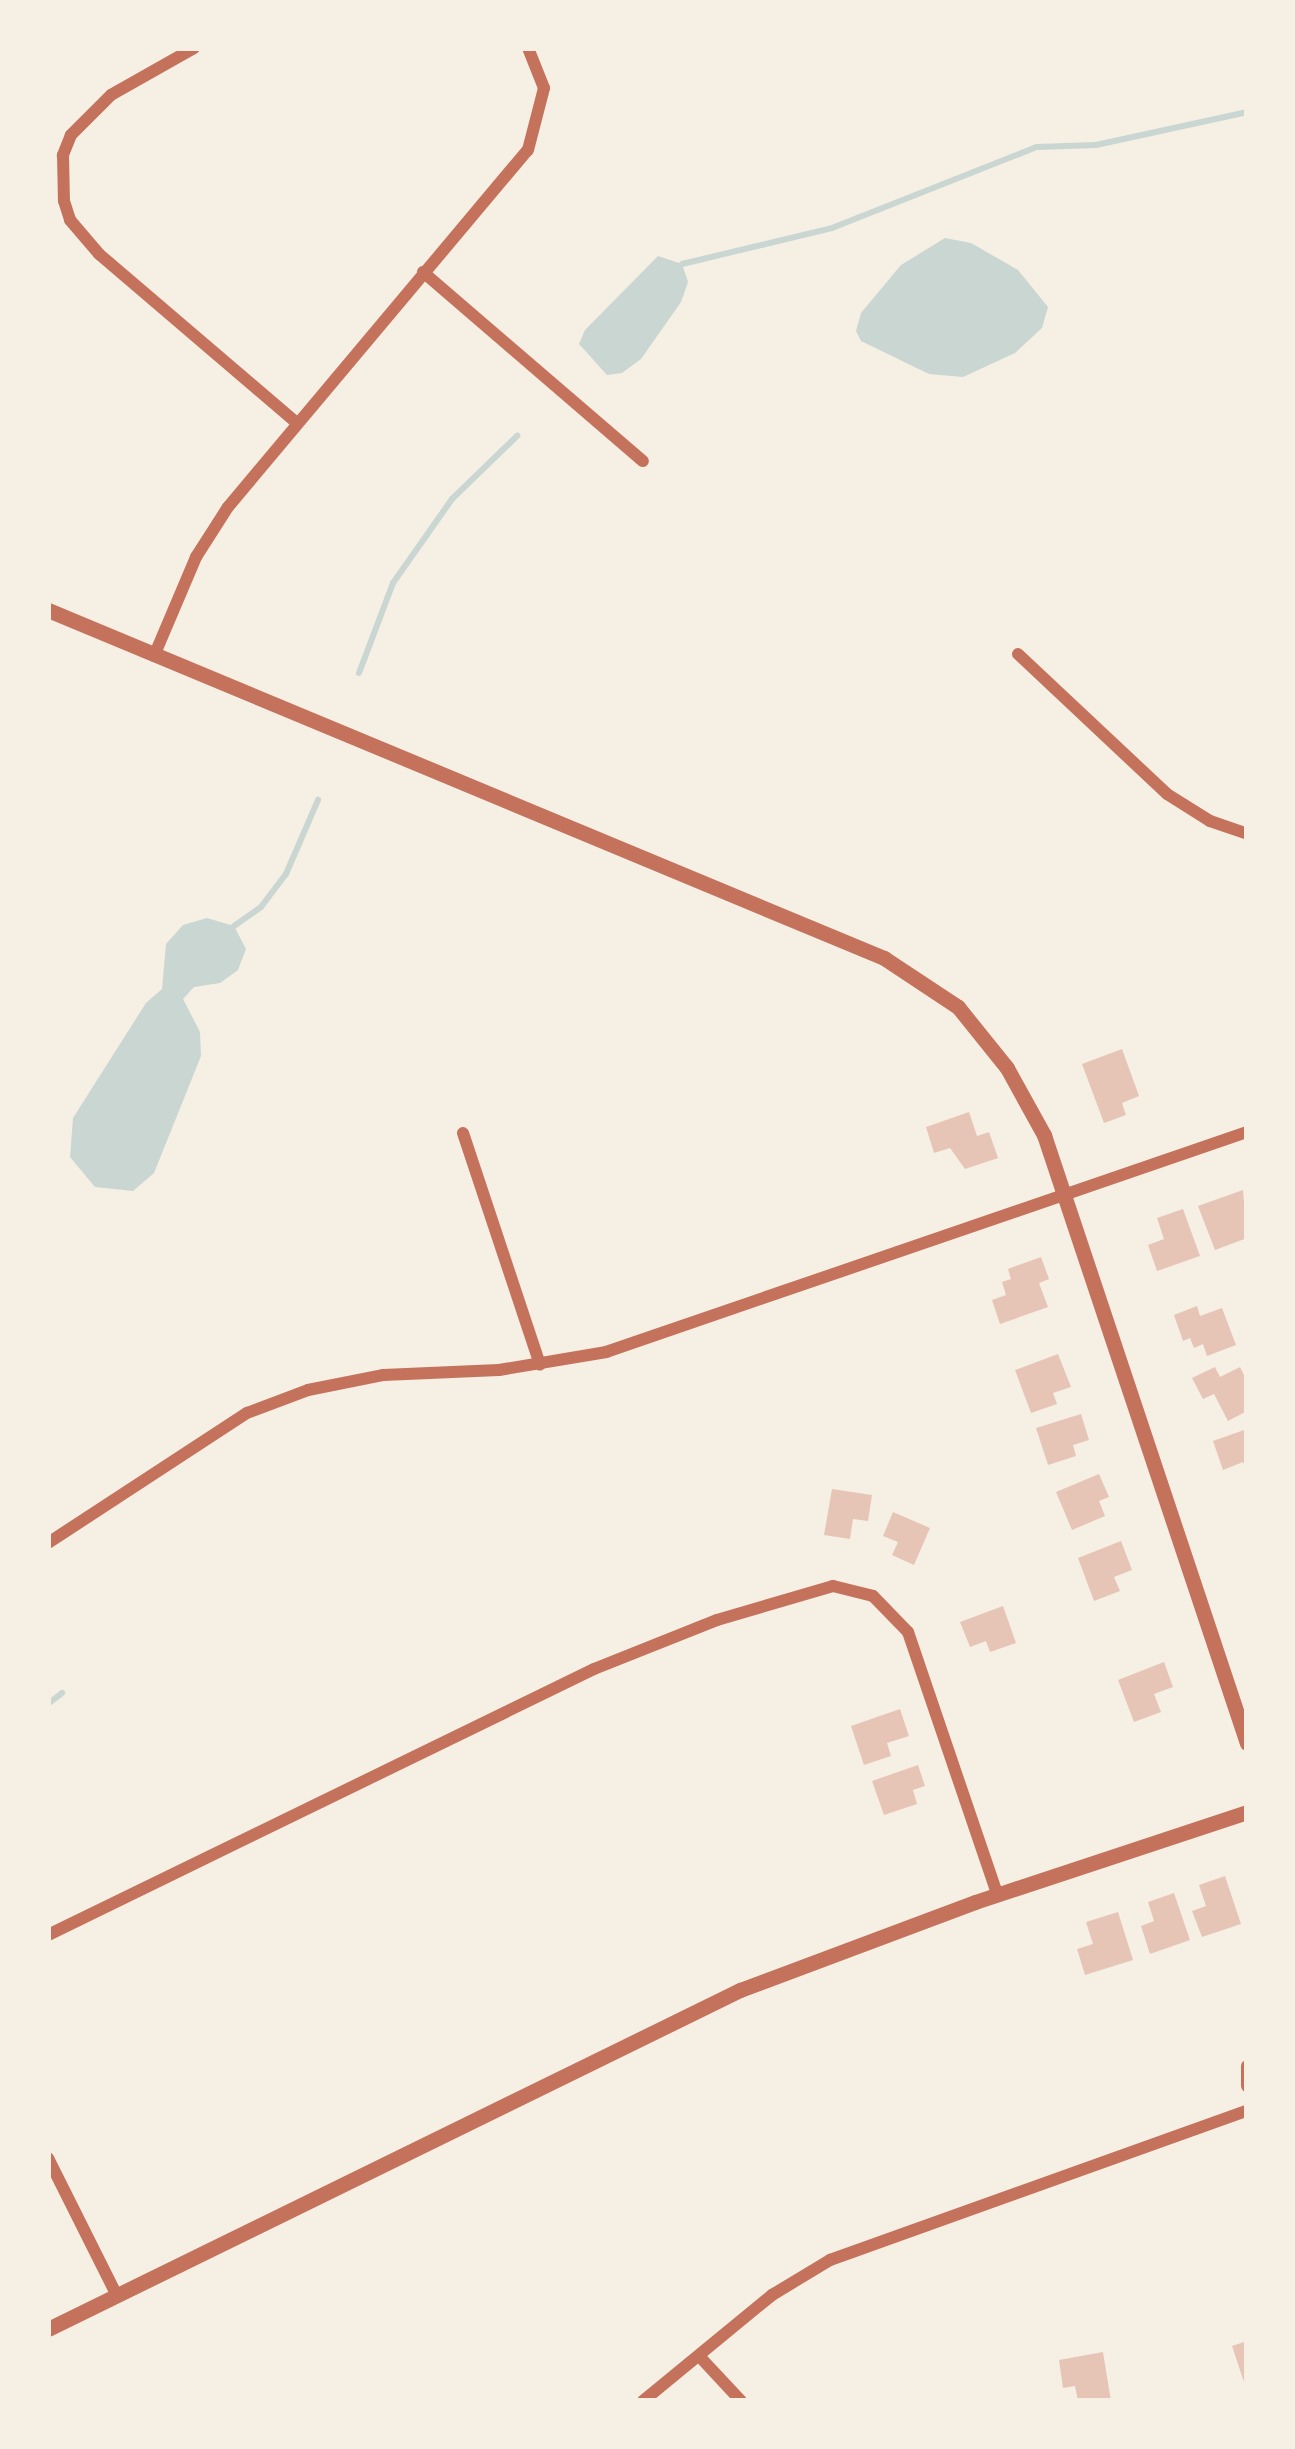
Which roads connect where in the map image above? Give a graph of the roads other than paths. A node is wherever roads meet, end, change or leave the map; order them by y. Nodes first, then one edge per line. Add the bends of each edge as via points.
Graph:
1 (194, 48) edge
2 (528, 48) edge
3 (423, 272) junction
4 (296, 422) junction
5 (644, 461) dead end
6 (48, 610) edge
7 (1018, 653) dead end
8 (154, 656) junction
9 (1247, 834) edge
10 (463, 1132) dead end
11 (1247, 1132) edge
12 (1064, 1193) junction
13 (540, 1365) junction
14 (48, 1543) edge
15 (1247, 1742) edge
16 (1247, 1812) edge
17 (997, 1894) junction
18 (48, 1935) edge
19 (1247, 2066) edge
20 (1247, 2086) edge
21 (1247, 2110) edge
22 (48, 2158) edge
23 (117, 2296) junction
24 (48, 2330) edge
25 (700, 2357) junction
26 (643, 2401) edge
27 (741, 2401) edge

1 - 4 street via 88,114 63,154 64,201 99,254
2 - 3 street via 544,88 528,150
3 - 4 street
3 - 5 street
4 - 8 street via 206,539
6 - 8 street
7 - 9 street via 1167,794
8 - 12 street via 884,958 943,995 984,1036 1026,1100
10 - 13 street
11 - 12 street
12 - 13 street via 606,1352
12 - 15 street
13 - 14 street via 383,1375 308,1390 247,1413
16 - 17 street
17 - 18 street via 919,1654 895,1614 873,1596 832,1586 799,1591 594,1669
17 - 23 street via 740,1990
19 - 20 street
21 - 25 street via 830,2260 772,2295
22 - 23 street
23 - 24 street
25 - 26 street
25 - 27 street

